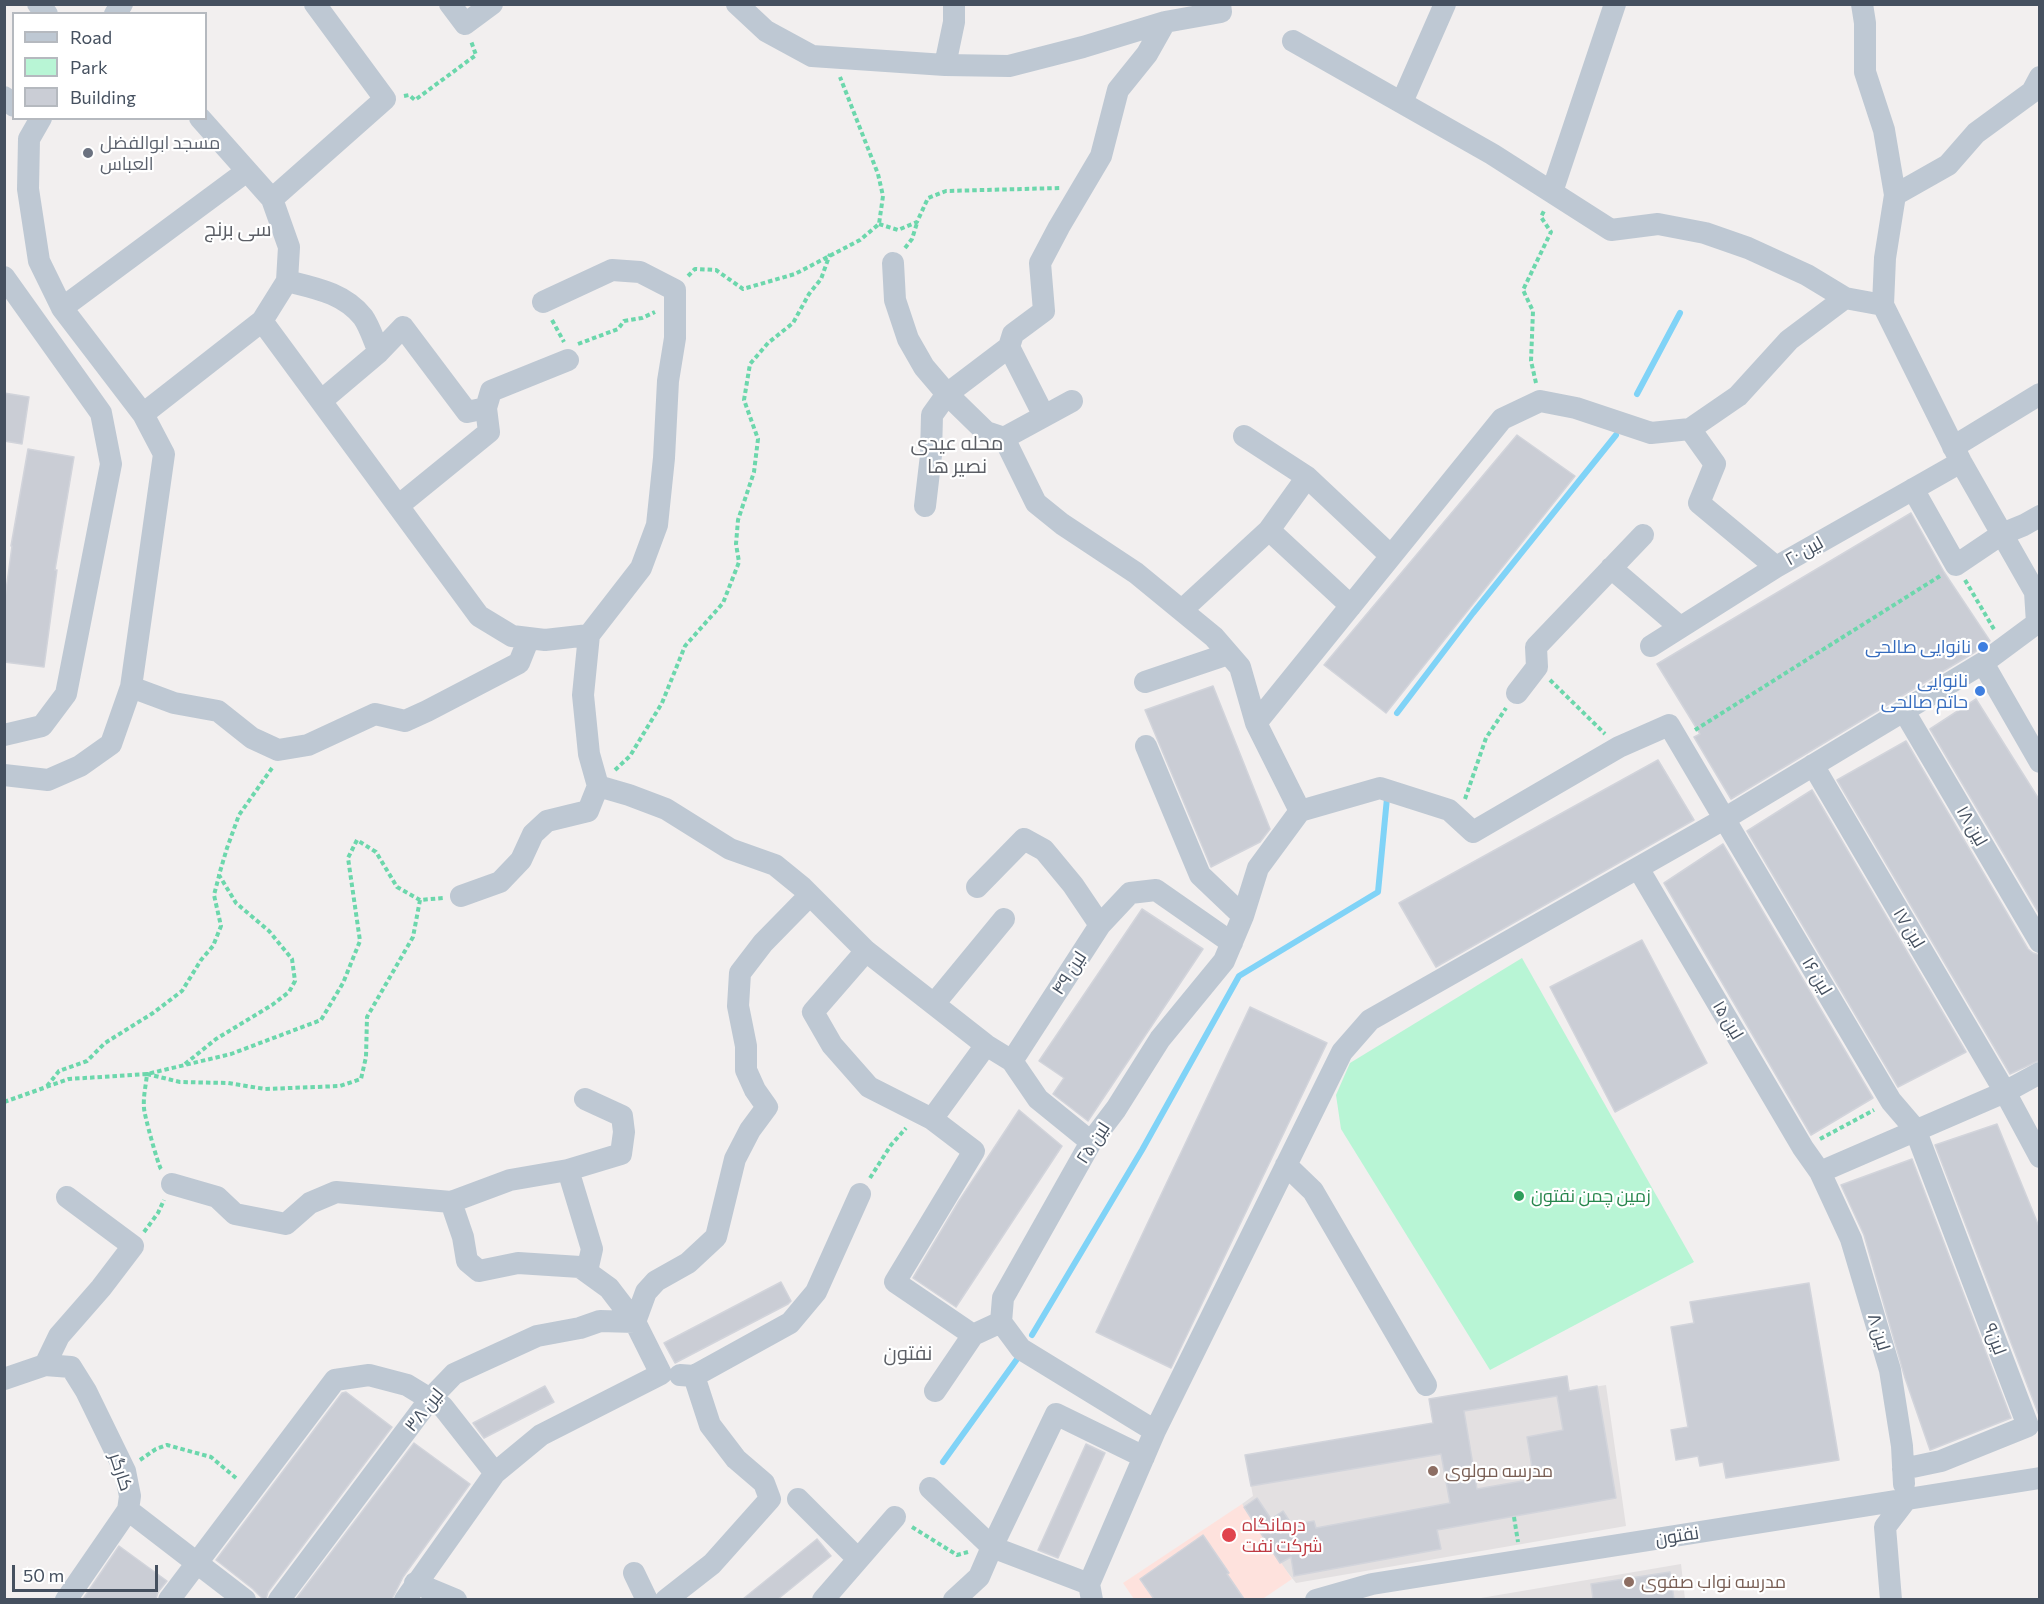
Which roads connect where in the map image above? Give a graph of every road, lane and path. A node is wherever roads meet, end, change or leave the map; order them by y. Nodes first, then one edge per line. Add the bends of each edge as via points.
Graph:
1 (315, 4) edge
2 (450, 4) edge
3 (492, 4) edge
4 (737, 4) edge
5 (954, 4) edge
6 (1445, 4) edge
7 (1615, 4) edge
8 (1862, 4) edge
9 (1221, 8) edge
10 (1165, 22) junction
11 (465, 24) junction
12 (1293, 41) dead end
13 (832, 57) junction
14 (945, 65) junction
15 (2040, 77) edge
16 (385, 99) junction
17 (1402, 102) junction
18 (202, 120) edge
19 (34, 122) edge
20 (247, 171) junction
21 (1083, 189) junction
22 (1552, 192) junction
23 (1896, 195) junction
24 (272, 199) junction
25 (917, 222) junction
26 (879, 224) junction
27 (830, 255) junction
28 (893, 263) joint
29 (4, 277) edge
30 (287, 281) junction
31 (675, 290) junction
32 (1845, 298) junction
33 (543, 302) joint
34 (1883, 305) junction
35 (62, 308) junction
36 (262, 321) junction
37 (1009, 347) junction
38 (379, 352) junction
39 (568, 354) junction
40 (947, 394) junction
41 (2040, 394) edge
42 (321, 401) junction
43 (1072, 401) dead end
44 (1540, 401) junction
45 (486, 408) junction
46 (143, 414) junction
47 (1044, 416) junction
48 (1690, 429) junction
49 (1244, 436) dead end
50 (1004, 438) junction
51 (1957, 455) junction
52 (1307, 477) junction
53 (1913, 489) junction
54 (398, 506) junction
55 (925, 506) dead end
56 (2040, 516) edge
57 (1269, 530) junction
58 (2002, 534) junction
59 (1643, 535) dead end
60 (1391, 556) junction
61 (1956, 565) junction
62 (1776, 567) junction
63 (1611, 568) junction
64 (1351, 606) junction
65 (1182, 610) junction
66 (2038, 623) edge
67 (1680, 627) junction
68 (589, 635) junction
69 (529, 638) junction
70 (1651, 646) dead end
71 (2005, 647) junction
72 (1228, 654) junction
73 (1983, 663) junction
74 (1537, 667) junction
75 (1145, 682) dead end
76 (131, 687) junction
77 (1517, 693) joint
78 (1904, 711) junction
79 (1256, 723) junction
80 (1669, 725) junction
81 (4, 735) edge
82 (1146, 746) dead end
83 (1619, 747) junction
84 (278, 750) junction
85 (2040, 762) edge
86 (1813, 765) junction
87 (4, 775) edge
88 (598, 786) junction
89 (1449, 810) junction
90 (1300, 811) junction
91 (1724, 819) junction
92 (1638, 868) junction
93 (219, 875) junction
94 (977, 887) dead end
95 (810, 895) junction
96 (461, 896) joint
97 (420, 900) junction
98 (1243, 916) junction
99 (1004, 919) dead end
100 (1100, 925) junction
101 (1232, 942) junction
102 (2040, 942) edge
103 (866, 951) junction
104 (934, 1004) junction
105 (986, 1045) junction
106 (1012, 1061) junction
107 (182, 1066) junction
108 (2040, 1073) edge
109 (147, 1074) junction
110 (45, 1088) junction
111 (2005, 1092) junction
112 (585, 1099) dead end
113 (1891, 1101) junction
114 (4, 1102) edge
115 (932, 1119) junction
116 (1915, 1129) junction
117 (1091, 1142) junction
118 (1803, 1148) junction
119 (2040, 1157) edge
120 (1286, 1165) junction
121 (568, 1170) junction
122 (1820, 1172) junction
123 (172, 1184) junction
124 (860, 1194) joint
125 (67, 1197) dead end
126 (451, 1202) junction
127 (132, 1246) junction
128 (586, 1271) junction
129 (635, 1322) junction
130 (1001, 1322) junction
131 (973, 1335) junction
132 (45, 1365) junction
133 (661, 1374) junction
134 (694, 1376) junction
135 (4, 1379) edge
136 (1426, 1385) dead end
137 (935, 1391) dead end
138 (430, 1399) junction
139 (1155, 1431) junction
140 (1144, 1457) junction
141 (1903, 1469) junction
142 (124, 1471) junction
143 (495, 1473) junction
144 (2040, 1478) edge
145 (930, 1488) dead end
146 (251, 1490) junction
147 (798, 1499) dead end
148 (1905, 1501) junction
149 (128, 1510) junction
150 (895, 1517) joint
151 (992, 1547) junction
152 (858, 1559) junction
153 (197, 1562) junction
154 (634, 1573) dead end
155 (410, 1591) edge
156 (1091, 1592) edge
157 (66, 1599) edge
158 (169, 1599) edge
159 (245, 1599) edge
160 (279, 1599) edge
161 (456, 1599) edge
162 (647, 1599) edge
163 (666, 1599) edge
164 (823, 1599) edge
165 (954, 1599) edge
166 (1316, 1599) edge
167 (1891, 1599) edge

1 - 16 street
2 - 11 street
3 - 11 street
4 - 13 street via 766,31 812,56
5 - 14 street
6 - 17 street
7 - 22 street
8 - 23 street via 1865,72 1884,130
9 - 10 street
10 - 14 street via 1009,66
10 - 21 street via 1148,54 1118,90 1101,156
11 - 16 path via 476,55 416,100 409,95
12 - 17 street
13 - 14 street
13 - 26 path via 878,174 883,196
15 - 23 street via 2032,92 1976,133 1948,165
16 - 24 street
17 - 22 street
18 - 20 street
19 - 35 street via 29,139 28,189 39,261
20 - 24 street
20 - 35 street
21 - 25 path via 946,191 928,198
21 - 37 street via 1040,263 1044,311 1014,334
22 - 32 street via 1611,230 1658,224 1705,233 1807,275
22 - 44 path via 1541,217 1551,232 1523,290 1533,311 1531,361
23 - 34 street via 1885,258
24 - 30 street via 289,247
25 - 26 path via 898,230
25 - 28 path via 912,239
26 - 27 path via 860,240
27 - 31 path via 795,274 743,289 716,270 695,269
27 - 88 path via 821,279 794,323 768,343 750,364 744,400 758,439 754,472 738,520 736,544 740,562 723,603 686,646 662,703 630,756
28 - 40 street via 895,300 909,339 924,367
29 - 81 street via 101,413 111,464 66,694 42,726
30 - 36 street
30 - 38 street via 347,300 364,319
31 - 33 street via 640,272 612,270
31 - 39 path via 662,309 624,321
31 - 68 street via 675,338 657,525 641,568
32 - 34 street
32 - 48 street via 1789,340 1738,396
33 - 39 path
34 - 51 street
35 - 46 street
36 - 42 street
36 - 46 street
37 - 40 street
37 - 47 street
38 - 42 street
38 - 45 street via 402,327 466,412
39 - 45 street via 491,391
40 - 50 street via 986,432
40 - 55 street via 932,415
41 - 51 street, لین ۲۰
42 - 54 street
43 - 47 street
44 - 48 street via 1576,408 1651,433
44 - 60 street via 1502,419
45 - 54 street via 489,432
46 - 76 street via 164,454
47 - 50 street
48 - 62 street via 1715,464 1699,503
49 - 52 street
50 - 65 street via 1036,503
51 - 53 street, لین ۲۰
51 - 58 street
52 - 57 street
52 - 60 street
53 - 61 street
53 - 62 street, لین ۲۰
54 - 69 street via 479,616 512,636
56 - 58 street
57 - 64 street
57 - 65 street
58 - 61 street
58 - 66 street via 2035,592
59 - 63 street
60 - 64 street
61 - 71 path
61 - 80 path via 1692,732
62 - 67 street, لین ۲۰
63 - 67 street
63 - 74 street via 1536,647
64 - 79 street
65 - 72 street
66 - 71 street
67 - 70 street, لین ۲۰
68 - 69 street
68 - 88 street via 583,695 589,754
69 - 84 street via 519,663 405,721 375,714 308,745
71 - 73 street
72 - 75 street
72 - 79 street via 1240,667
73 - 78 street
73 - 85 street
74 - 77 street
74 - 83 path
76 - 84 street via 174,703 218,711 252,738
76 - 87 street via 111,744 80,766 48,780
77 - 89 path via 1486,738 1464,800
78 - 86 street
78 - 102 street, لین ۱۸
79 - 90 street
80 - 83 street
80 - 91 street, لین ۱۶
82 - 98 street via 1200,875
83 - 89 street via 1473,832
84 - 93 path via 272,770 239,815
86 - 91 street
86 - 111 street, لین ۱۷
88 - 95 street via 666,809 730,849 775,865
88 - 96 street via 588,811 547,821 533,834 521,860 500,882
89 - 90 street via 1380,788
90 - 98 street, لین ۲۵ via 1258,868
91 - 92 street
91 - 113 street, لین ۱۶
92 - 118 street, لین ۱۵
92 - 120 street via 1370,1020 1342,1052
93 - 107 path via 236,903 269,931 292,959 295,981 289,992 272,1005 216,1039
93 - 110 path via 214,895 221,926 213,946 182,991 105,1043 87,1061 59,1071
94 - 100 street via 1024,840 1044,850
95 - 103 street
95 - 129 street via 740,973 738,1006 746,1070 767,1107 735,1159 716,1237 688,1263 656,1281 646,1292
96 - 97 path
97 - 107 path via 398,887 376,852 357,840 348,858 360,941 343,983 321,1020 231,1054
97 - 109 path via 413,937 367,1017 362,1079 340,1086 265,1089 180,1082
98 - 101 street, لین ۲۵
99 - 104 street
100 - 101 street, لین ۴۹ via 1130,893 1156,890
100 - 106 street, لین ۴۹
101 - 117 street, لین ۲۵ via 1224,961 1160,1039
103 - 104 street
103 - 115 street via 813,1012 832,1045 869,1088
104 - 105 street
105 - 106 street
105 - 115 street
106 - 117 street via 1038,1099
107 - 109 path
108 - 111 street
109 - 110 path via 69,1079
109 - 123 path via 143,1110 157,1164
110 - 114 path
111 - 116 street
111 - 119 street, لین ۱۷
112 - 121 street via 622,1116 621,1154
113 - 116 street, لین ۱۶
113 - 118 path
115 - 124 path via 910,1125 891,1145
115 - 131 street via 974,1151 895,1282
116 - 122 street
116 - 141 street, لین۹ via 2028,1426 1941,1461
117 - 130 street, لین ۲۵ via 1003,1298
118 - 122 street, لین ۱۵
120 - 136 street via 1313,1191
120 - 139 street
121 - 126 street via 510,1180
121 - 128 street via 592,1250
122 - 141 street, لین ۸ via 1851,1239 1890,1370
123 - 126 street via 217,1197 235,1214 286,1224 310,1203 336,1192
123 - 127 path via 158,1213
124 - 134 street via 816,1292 790,1323
125 - 127 street
126 - 128 street via 467,1261 479,1271 518,1263 580,1266
127 - 132 street via 60,1336
128 - 129 street via 609,1288
129 - 133 street
129 - 138 street, لین ۳۸ via 600,1321 537,1336 454,1374
130 - 131 street
130 - 139 street via 1021,1349
131 - 137 street
132 - 135 street, کارگر
132 - 142 street, کارگر via 71,1367 87,1391
133 - 134 street
133 - 143 street via 541,1435
134 - 163 street via 710,1425 736,1459 764,1483 770,1499 712,1564
138 - 143 street via 443,1407
138 - 146 street via 406,1385 369,1375 335,1380
138 - 160 street, لین ۳۸
139 - 140 street
140 - 151 street via 1056,1414
140 - 156 street
141 - 148 street, لین ۸
142 - 146 path via 167,1446 211,1457
142 - 149 street, کارگر via 130,1496
143 - 155 street
144 - 148 street, نفتون
145 - 151 street
146 - 153 street
147 - 152 street
148 - 166 street, نفتون via 1371,1584
148 - 167 street via 1885,1527
149 - 153 street, کارگر
149 - 157 street
150 - 151 path via 957,1555
150 - 152 street
151 - 156 street
151 - 165 street via 979,1577
152 - 164 street
153 - 158 street
153 - 159 street, کارگر
154 - 162 street
155 - 161 street

